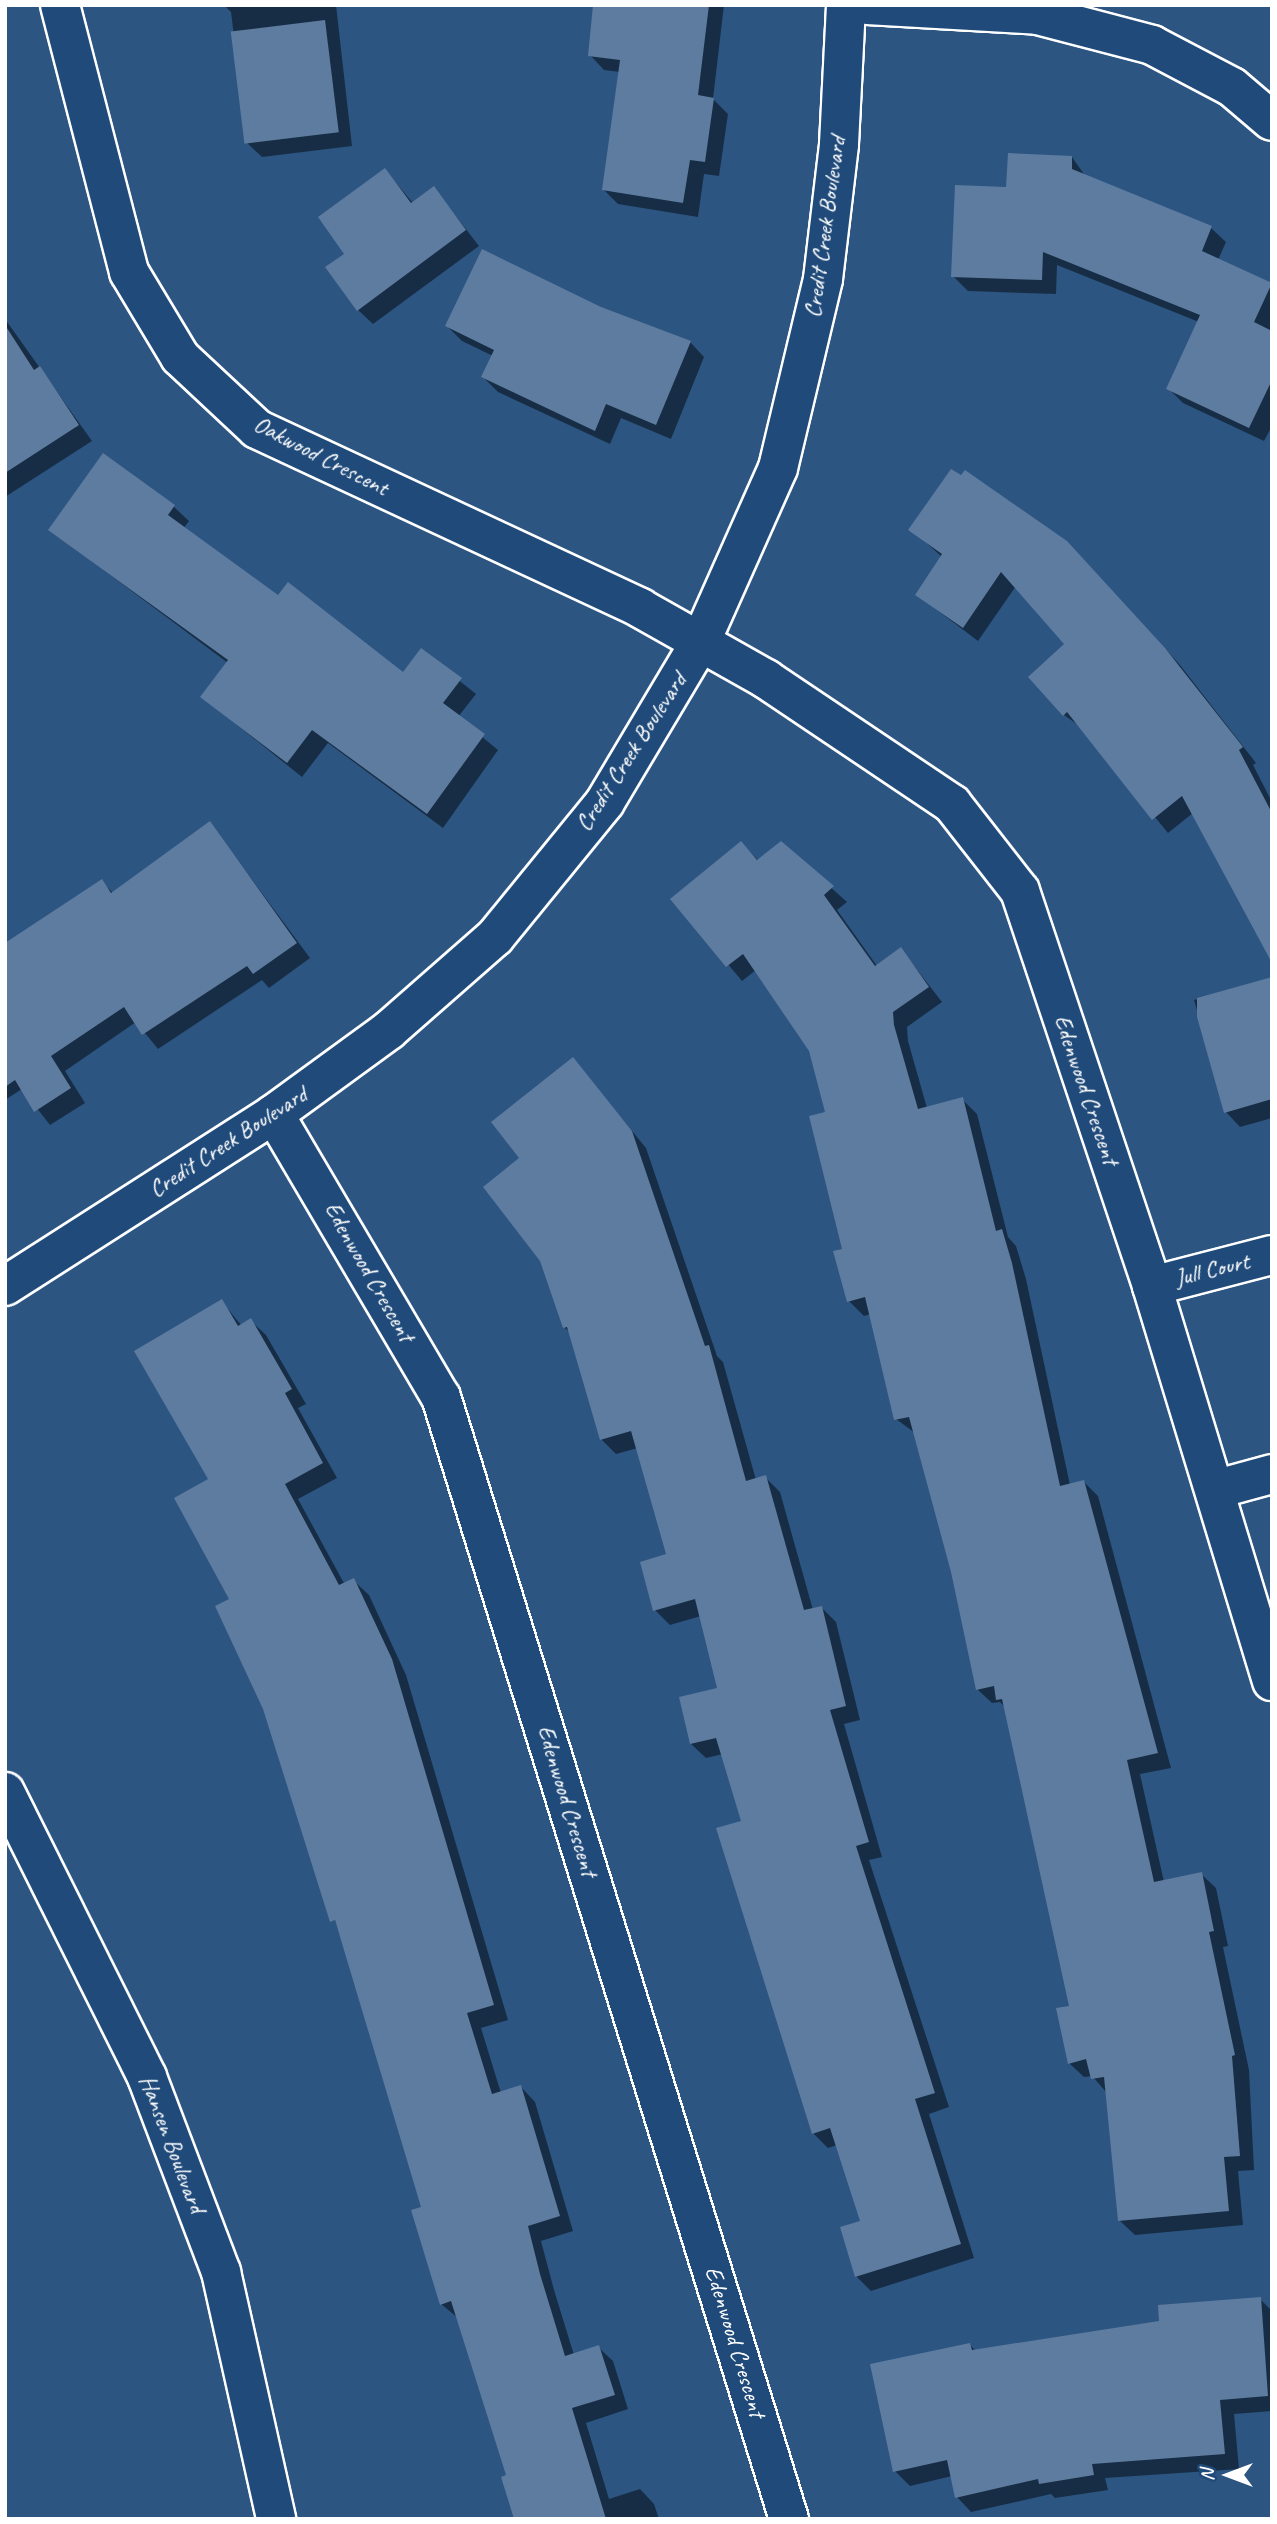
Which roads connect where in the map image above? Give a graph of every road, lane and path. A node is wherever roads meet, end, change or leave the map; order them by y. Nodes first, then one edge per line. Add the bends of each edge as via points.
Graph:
1 (60, 5) edge
2 (846, 5) edge
3 (867, 5) edge
4 (1272, 121) edge
5 (701, 642) junction
6 (274, 1114) junction
7 (1272, 1255) edge
8 (5, 1286) edge
9 (1152, 1286) junction
10 (1272, 1474) edge
11 (1217, 1489) junction
12 (1272, 1681) edge
13 (5, 1792) edge
14 (276, 2519) edge
15 (789, 2519) edge

1 - 5 street, Oakwood Crescent via 129,272 180,357 257,429 640,608
2 - 5 street, Credit Creek Boulevard via 839,144 823,279 778,468
3 - 4 street via 1038,15 1152,45 1232,87
5 - 6 street, Credit Creek Boulevard via 605,802 495,937 389,1030
5 - 9 street, Edenwood Crescent via 879,751 952,804 1020,891
6 - 8 street, Credit Creek Boulevard
6 - 15 street, Edenwood Crescent via 442,1397
7 - 9 street, Jull Court
9 - 11 street, Edenwood Crescent
10 - 11 street
11 - 12 street, Edenwood Crescent
13 - 14 street, Hansen Boulevard via 147,2077 221,2272

